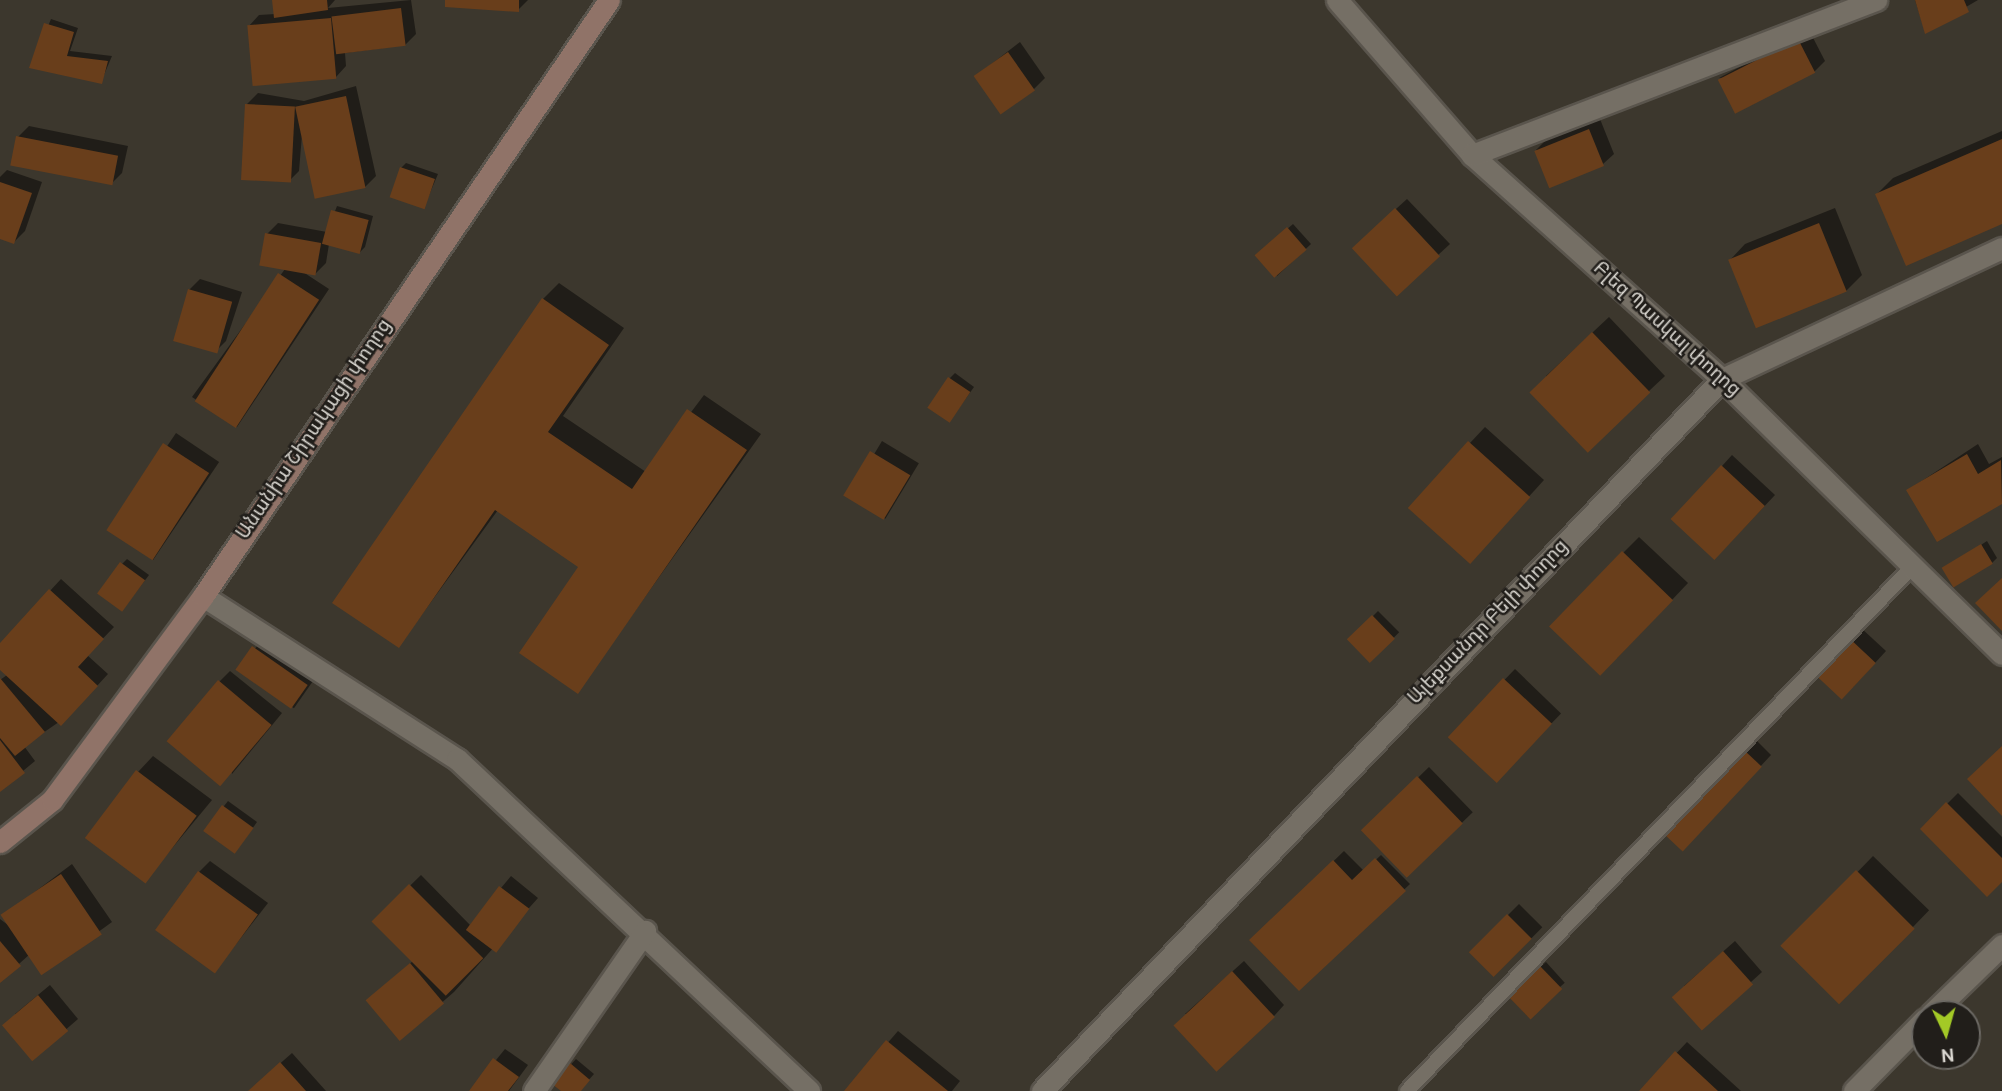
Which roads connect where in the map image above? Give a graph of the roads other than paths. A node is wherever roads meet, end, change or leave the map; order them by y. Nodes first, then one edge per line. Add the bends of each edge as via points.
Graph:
1 (609, 0) edge
2 (1337, 0) edge
3 (1876, 0) edge
4 (1472, 155) junction
5 (2002, 248) edge
6 (1722, 379) junction
7 (1911, 568) junction
8 (203, 596) junction
9 (2002, 654) edge
10 (0, 842) edge
11 (645, 931) junction
12 (2002, 945) edge
13 (1945, 1000) edge
14 (1911, 1033) edge
15 (534, 1091) edge
16 (809, 1091) edge
17 (1042, 1091) edge
18 (1407, 1091) edge
19 (1854, 1091) edge

1 - 8 main road, Անանիա Շիրակացի փողոց
2 - 4 street, Բլեզ Պասկալ փողոց
3 - 4 street
4 - 6 street, Բլեզ Պասկալ փողոց
5 - 6 street, Ալեքսանդր Բելի փողոց
6 - 7 street, Բլեզ Պասկալ փողոց
6 - 17 street, Ալեքսանդր Բելի փողոց
7 - 9 street, Բլեզ Պասկալ փողոց
7 - 18 lane
8 - 10 main road, Անանիա Շիրակացի փողոց via 51,800
8 - 11 street via 457,759
11 - 15 street
11 - 16 street
12 - 13 street
14 - 19 street

